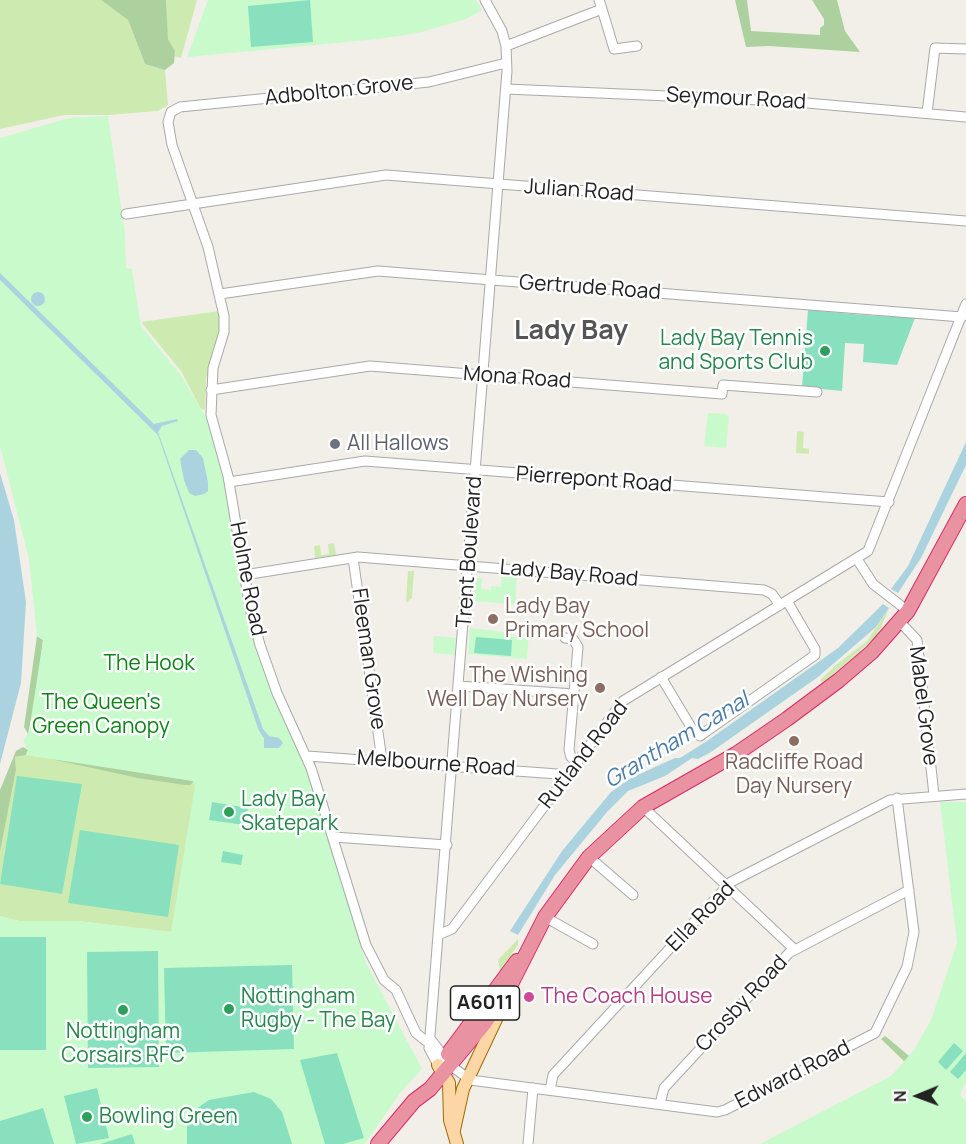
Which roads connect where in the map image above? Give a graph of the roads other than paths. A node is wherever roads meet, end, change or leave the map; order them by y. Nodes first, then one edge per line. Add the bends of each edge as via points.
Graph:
1 (485, 0) edge
2 (601, 4) edge
3 (506, 46) junction
4 (637, 46) dead end
5 (966, 49) edge
6 (507, 63) junction
7 (506, 89) junction
8 (171, 112) joint
9 (927, 113) junction
10 (966, 117) edge
11 (498, 184) junction
12 (193, 203) junction
13 (126, 214) dead end
14 (966, 221) edge
15 (491, 280) junction
16 (220, 294) junction
17 (966, 304) edge
18 (962, 317) junction
19 (483, 375) junction
20 (211, 390) junction
21 (817, 392) dead end
22 (476, 470) junction
23 (229, 482) junction
24 (889, 502) junction
25 (966, 504) edge
26 (353, 558) junction
27 (857, 559) junction
28 (468, 566) junction
29 (244, 575) junction
30 (783, 603) junction
31 (904, 616) junction
32 (565, 638) dead end
33 (661, 677) junction
34 (459, 686) junction
35 (574, 694) junction
36 (307, 756) junction
37 (382, 760) junction
38 (578, 762) junction
39 (453, 766) junction
40 (565, 778) junction
41 (966, 794) edge
42 (934, 795) junction
43 (897, 798) junction
44 (643, 807) junction
45 (334, 837) junction
46 (447, 845) junction
47 (589, 857) junction
48 (727, 886) junction
49 (909, 890) junction
50 (633, 895) dead end
51 (544, 917) junction
52 (440, 934) junction
53 (592, 944) dead end
54 (526, 949) junction
55 (794, 949) junction
56 (512, 984) junction
57 (414, 1026) junction
58 (433, 1028) junction
59 (432, 1041) junction
60 (439, 1072) junction
61 (467, 1079) junction
62 (533, 1088) junction
63 (550, 1090) junction
64 (450, 1101) junction
65 (660, 1104) junction
66 (454, 1130) junction
67 (378, 1144) edge
68 (457, 1144) edge
69 (528, 1144) edge

1 - 3 street, Trent Boulevard
2 - 3 street
2 - 4 street via 614,49
3 - 6 street, Trent Boulevard
5 - 9 street via 935,48
6 - 7 street, Trent Boulevard
6 - 8 street, Adbolton Grove via 429,82 180,107
7 - 9 street, Seymour Road via 784,101
7 - 11 street, Trent Boulevard
8 - 12 street, Holme Road via 168,122 172,145
9 - 10 street, Seymour Road
11 - 12 street, Julian Road via 386,175
11 - 14 street, Julian Road
11 - 15 street, Trent Boulevard
12 - 13 street, Julian Road
12 - 16 street, Holme Road
15 - 16 street, Gertrude Road via 378,270
15 - 18 street, Gertrude Road
15 - 19 street, Trent Boulevard
16 - 20 street, Holme Road via 224,332
17 - 18 street, Rutland Road
18 - 24 street, Rutland Road
19 - 20 street, Mona Road via 370,366
19 - 21 street, Mona Road via 722,394 723,385
19 - 22 street, Trent Boulevard
20 - 23 street, Holme Road via 213,426
22 - 23 street, Pierrepont Road via 365,461
22 - 24 street, Pierrepont Road
22 - 28 street, Trent Boulevard
23 - 29 street, Holme Road
24 - 27 street, Rutland Road via 872,545
25 - 31 highway, A6011
26 - 28 street, Lady Bay Road
26 - 29 street, Lady Bay Road
26 - 37 street, Fleeman Grove
27 - 30 street, Rutland Road
27 - 31 street via 873,584
28 - 30 street, Lady Bay Road via 764,590
28 - 34 street, Trent Boulevard
29 - 36 street, Holme Road via 266,664
30 - 33 street, Rutland Road
30 - 33 street via 815,649 815,656 700,736
31 - 42 street, Mabel Grove via 917,640
31 - 44 highway, A6011 via 858,666 819,696 736,753
32 - 35 street via 573,639 578,647
33 - 38 street, Rutland Road via 623,701
34 - 35 street
34 - 39 street, Trent Boulevard
35 - 38 street via 569,750
36 - 37 street, Melbourne Road
36 - 45 street, Holme Road
37 - 39 street, Melbourne Road
38 - 40 street, Rutland Road
39 - 40 street, Melbourne Road via 558,774
39 - 46 street, Trent Boulevard
40 - 52 street, Rutland Road via 452,929
41 - 42 street, Ella Road
42 - 43 street, Ella Road
43 - 48 street, Ella Road
43 - 49 street, Edward Road
44 - 47 highway, A6011
44 - 48 street
45 - 46 street
45 - 57 street, Holme Road via 366,945
46 - 52 street, Trent Boulevard
47 - 50 street
47 - 51 highway, A6011
48 - 55 street
48 - 63 street, Ella Road via 553,1075
49 - 55 street, Crosby Road
49 - 65 street, Edward Road via 914,932 907,967 875,1032 725,1110
51 - 53 street
51 - 54 highway, A6011
52 - 58 street, Trent Boulevard
54 - 56 highway, A6011
54 - 60 highway, A6011 via 503,976
55 - 65 street, Crosby Road via 664,1088
56 - 60 highway, A6011 via 484,1024
56 - 61 main road
57 - 58 street
57 - 59 street, Holme Road via 422,1039
58 - 59 street, Trent Boulevard
59 - 60 street, Trent Boulevard via 429,1048
60 - 61 street
60 - 64 main road
60 - 64 main road via 449,1083
60 - 67 highway, A6011 via 418,1090 414,1101
61 - 62 street, Edward Road
61 - 66 main road
62 - 63 street, Edward Road
62 - 69 street
63 - 65 street, Edward Road
64 - 66 main road
66 - 68 main road

